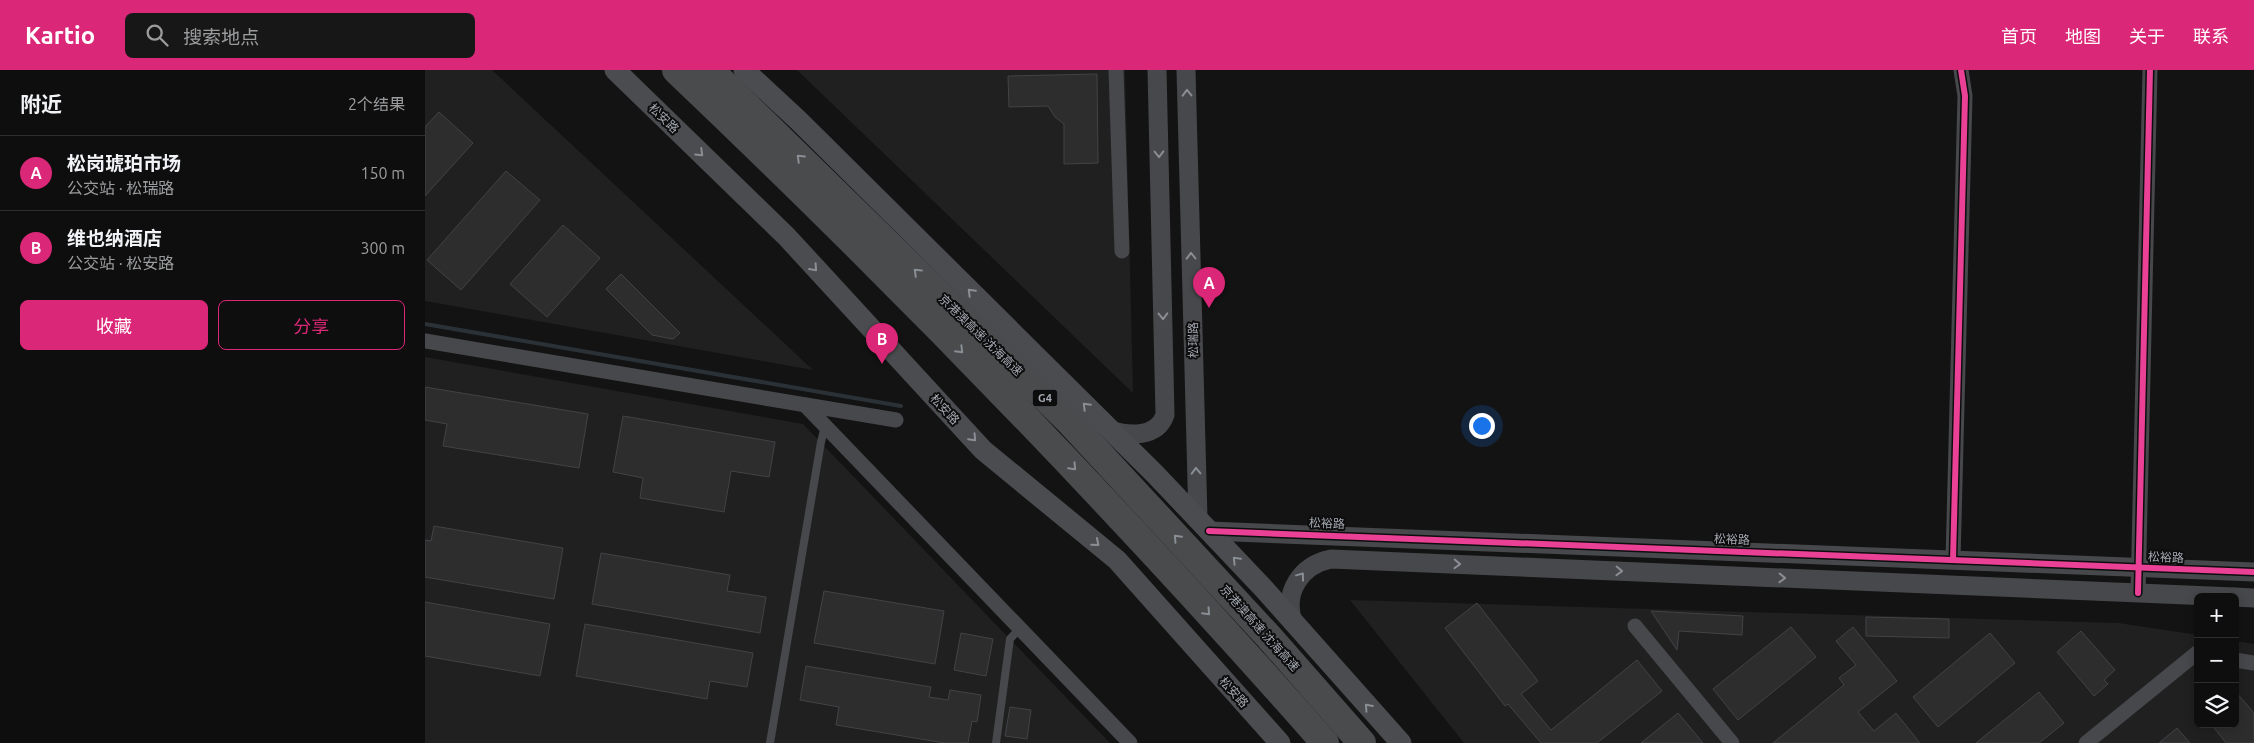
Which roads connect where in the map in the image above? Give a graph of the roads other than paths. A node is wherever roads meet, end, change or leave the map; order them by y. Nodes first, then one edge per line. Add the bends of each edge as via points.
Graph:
1 (615, 70) edge
2 (676, 70) edge
3 (711, 70) edge
4 (745, 70) edge
5 (1116, 70) edge
6 (1157, 70) edge
7 (1186, 70) edge
8 (1961, 70) edge
9 (2150, 70) edge
10 (1121, 251) dead end
11 (425, 341) edge
12 (805, 405) junction
13 (896, 420) dead end
14 (825, 426) junction
15 (1110, 430) junction
16 (1203, 525) junction
17 (1953, 560) junction
18 (2139, 567) junction
19 (2254, 572) edge
20 (2139, 593) junction
21 (2194, 595) edge
22 (2239, 597) edge
23 (2254, 598) edge
24 (1293, 622) junction
25 (1635, 626) dead end
26 (1020, 628) junction
27 (2194, 655) edge
28 (2239, 661) edge
29 (2254, 664) edge
30 (770, 743) edge
31 (996, 743) edge
32 (1130, 743) edge
33 (1280, 743) edge
34 (1325, 743) edge
35 (1362, 743) edge
36 (1401, 743) edge
37 (1732, 743) edge
38 (2085, 743) edge

1 -> 33 main road, 松安路 via 787,237 983,450 1117,560
2 -> 34 highway, 京港澳高速 沈海高速 / G4 via 799,187 1021,412 1239,645
35 -> 3 highway, 京港澳高速 沈海高速 / G4 via 1269,637 1070,422
15 -> 4 main road
5 - 10 street
6 -> 15 street via 1165,415 1160,426 1148,432 1123,434
16 -> 7 street, 松瑞路
8 - 17 street via 1965,96
9 - 18 street
11 - 12 street
12 - 13 street
12 - 14 street
14 - 26 street
14 - 30 lane
15 - 16 main road
16 - 17 street, 松裕路
24 -> 16 main road
17 - 18 street, 松裕路
18 - 19 street, 松裕路
18 - 20 street
20 - 21 street
24 -> 20 street via 1290,603 1300,576 1312,565 1331,559
22 - 23 street
36 -> 24 main road
25 - 37 street
26 - 31 lane via 1010,639
26 - 32 street
27 - 38 street
28 - 29 street

